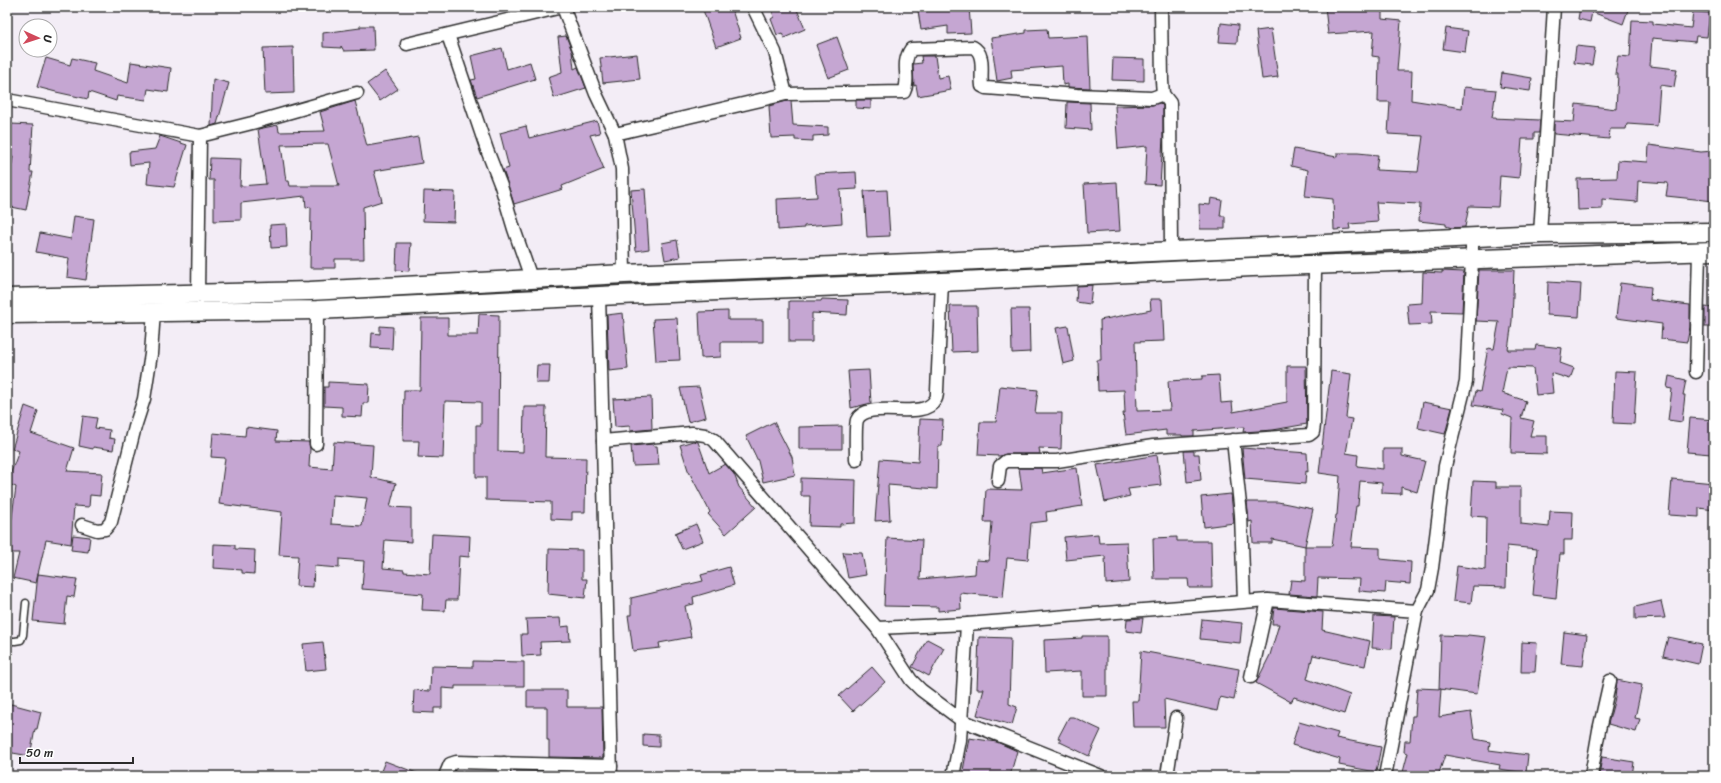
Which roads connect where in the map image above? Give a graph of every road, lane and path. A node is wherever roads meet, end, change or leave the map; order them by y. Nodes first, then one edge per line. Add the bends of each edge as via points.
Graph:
1 (563, 7) edge
2 (753, 7) edge
3 (1161, 7) edge
4 (1554, 7) edge
5 (448, 35) junction
6 (407, 44) dead end
7 (357, 93) dead end
8 (786, 94) junction
9 (1164, 94) junction
10 (7, 100) edge
11 (615, 134) junction
12 (200, 136) junction
13 (1714, 232) edge
14 (1540, 234) junction
15 (1472, 238) junction
16 (1171, 251) junction
17 (1707, 252) edge
18 (1472, 260) junction
19 (1315, 265) junction
20 (624, 274) junction
21 (531, 278) junction
22 (942, 282) junction
23 (198, 294) junction
24 (599, 296) junction
25 (7, 298) edge
26 (317, 310) junction
27 (154, 311) junction
28 (7, 314) edge
29 (1696, 372) dead end
30 (603, 440) junction
31 (1233, 440) junction
32 (316, 444) dead end
33 (856, 460) dead end
34 (998, 481) dead end
35 (82, 525) dead end
36 (1244, 600) junction
37 (1268, 600) junction
38 (26, 603) dead end
39 (1417, 611) junction
40 (967, 624) junction
41 (877, 628) junction
42 (7, 640) edge
43 (1251, 677) dead end
44 (1610, 681) dead end
45 (1176, 718) dead end
46 (961, 720) junction
47 (504, 763) junction
48 (611, 771) edge
49 (1094, 775) edge
50 (445, 776) edge
51 (504, 776) edge
52 (953, 776) edge
53 (1167, 776) edge
54 (1385, 776) edge
55 (1591, 776) edge

1 - 5 street
1 - 11 street via 596,94
2 - 8 street via 775,52
3 - 9 street
4 - 14 street
5 - 6 street
5 - 21 street
7 - 12 street
8 - 9 street via 904,92 905,63 911,49 974,47 981,55 982,86 986,88 1152,98
8 - 11 street
9 - 16 street via 1170,103
10 - 12 street
11 - 20 street via 622,169
12 - 23 street
13 - 14 street
14 - 15 street
15 - 16 street
15 - 18 street
16 - 20 street
17 - 18 street
17 - 29 street
18 - 19 street
18 - 39 street via 1466,382 1445,466 1428,590
19 - 22 street
19 - 31 street via 1313,432 1309,435
20 - 21 street
21 - 23 street via 310,291
22 - 24 street
22 - 33 street via 935,400 930,406 921,409 869,411 861,415 857,420
23 - 25 street
24 - 26 street
24 - 30 street
26 - 27 street
26 - 32 street
27 - 28 street
27 - 35 street via 144,399 111,522 105,529 97,530
30 - 41 street via 692,433 705,435 714,440
30 - 48 street
31 - 34 street via 1153,446 1057,461 1006,461 1000,466
31 - 36 street via 1241,514
36 - 37 street
36 - 40 street via 1156,610
37 - 39 street
37 - 43 street
38 - 42 lane via 24,635 21,640
39 - 54 street
40 - 41 street
40 - 46 street
41 - 46 street via 911,680
44 - 55 street via 1598,730
45 - 53 street
46 - 49 street
46 - 52 street
47 - 48 street
47 - 50 street via 456,762 450,764
47 - 51 street

